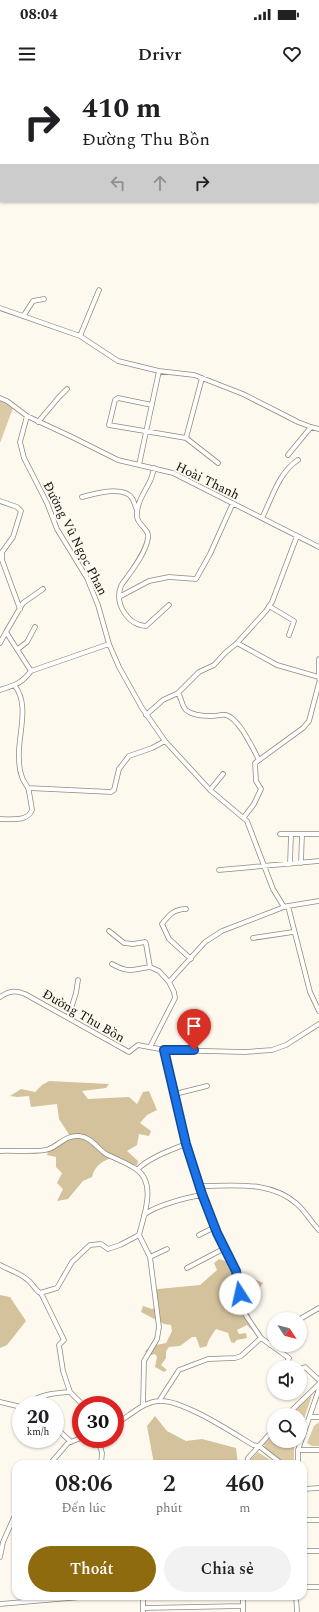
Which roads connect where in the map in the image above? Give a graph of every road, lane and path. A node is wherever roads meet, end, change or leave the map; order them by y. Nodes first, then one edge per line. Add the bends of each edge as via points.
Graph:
1 (99, 290) dead end
2 (44, 299) dead end
3 (0, 308) edge
4 (24, 315) junction
5 (80, 336) junction
6 (160, 371) junction
7 (202, 378) junction
8 (67, 389) dead end
9 (0, 398) edge
10 (152, 405) junction
11 (27, 416) junction
12 (38, 422) junction
13 (311, 427) junction
14 (319, 429) edge
15 (147, 432) junction
16 (186, 438) junction
17 (288, 455) dead end
18 (298, 460) dead end
19 (218, 463) dead end
20 (139, 465) junction
21 (154, 468) junction
22 (82, 497) dead end
23 (0, 501) edge
24 (233, 503) junction
25 (137, 510) junction
26 (262, 518) junction
27 (297, 536) junction
28 (319, 547) edge
29 (43, 589) dead end
30 (120, 597) junction
31 (169, 605) dead end
32 (269, 606) junction
33 (20, 608) junction
34 (34, 627) dead end
35 (6, 632) junction
36 (289, 635) dead end
37 (0, 643) edge
38 (109, 644) junction
39 (237, 644) junction
40 (18, 649) junction
41 (319, 659) edge
42 (31, 671) junction
43 (319, 677) edge
44 (319, 683) edge
45 (14, 686) junction
46 (0, 690) edge
47 (178, 693) junction
48 (146, 715) junction
49 (165, 741) junction
50 (259, 760) junction
51 (223, 774) dead end
52 (28, 788) junction
53 (210, 790) junction
54 (244, 817) junction
55 (0, 819) edge
56 (280, 834) dead end
57 (291, 834) junction
58 (302, 834) junction
59 (319, 834) edge
60 (319, 861) edge
61 (301, 863) junction
62 (290, 864) junction
63 (264, 866) junction
64 (219, 870) dead end
65 (319, 901) edge
66 (286, 907) junction
67 (186, 909) dead end
68 (109, 931) dead end
69 (293, 932) junction
70 (253, 938) dead end
71 (191, 959) junction
72 (112, 964) dead end
73 (150, 967) junction
74 (78, 980) dead end
75 (169, 982) junction
76 (0, 997) edge
77 (319, 1011) edge
78 (68, 1018) junction
79 (319, 1024) edge
80 (150, 1047) junction
81 (164, 1050) junction
82 (207, 1086) dead end
83 (175, 1094) junction
84 (186, 1144) junction
85 (0, 1151) edge
86 (137, 1170) junction
87 (200, 1186) junction
88 (202, 1194) junction
89 (143, 1216) junction
90 (215, 1227) junction
91 (319, 1230) edge
92 (139, 1235) junction
93 (198, 1235) dead end
94 (224, 1248) junction
95 (167, 1249) dead end
96 (150, 1257) junction
97 (0, 1265) edge
98 (187, 1268) dead end
99 (42, 1293) junction
100 (319, 1308) edge
101 (307, 1315) edge
102 (261, 1338) junction
103 (267, 1343) edge
104 (280, 1352) edge
105 (288, 1360) edge
106 (307, 1369) edge
107 (319, 1380) edge
108 (319, 1384) edge
109 (319, 1389) edge
110 (70, 1392) junction
111 (44, 1396) edge
112 (74, 1396) edge
113 (159, 1401) junction
114 (0, 1402) edge
115 (12, 1405) edge
116 (143, 1406) junction
117 (294, 1408) edge
118 (310, 1417) junction
119 (319, 1417) edge
120 (124, 1418) edge
121 (64, 1435) edge
122 (267, 1437) edge
123 (71, 1442) joint
124 (259, 1446) junction
125 (101, 1448) edge
126 (298, 1450) junction
127 (319, 1450) edge
128 (53, 1460) edge
129 (101, 1460) edge
130 (248, 1460) edge
131 (277, 1460) edge
132 (298, 1460) edge
133 (319, 1488) edge
134 (307, 1489) edge
135 (307, 1520) edge
136 (319, 1520) edge
137 (12, 1523) edge
138 (307, 1551) edge
139 (319, 1551) edge
140 (0, 1558) edge
141 (307, 1587) edge
142 (319, 1587) edge
143 (46, 1600) edge
144 (243, 1600) edge
145 (296, 1600) edge
146 (0, 1604) edge
147 (211, 1606) junction
148 (243, 1606) junction
149 (177, 1609) edge
150 (143, 1610) edge
151 (211, 1612) edge
152 (243, 1612) edge
153 (297, 1612) edge

1 - 5 street
2 - 4 street via 33,301
3 - 4 street
4 - 5 street
5 - 6 street via 118,361
6 - 7 street
6 - 10 street
7 - 13 street via 243,394
7 - 16 street
8 - 12 street
9 - 11 street, Hoài Thanh
10 - 15 street
10 - 15 street via 118,398 115,400 109,425
11 - 12 street, Hoài Thanh
11 - 38 street, Đường Vũ Ngọc Phan via 20,442 24,458 57,529 87,578
12 - 20 street, Hoài Thanh via 118,460
13 - 14 street
13 - 17 street
15 - 16 street
15 - 20 street
16 - 19 street
18 - 26 street via 282,476
20 - 21 street, Hoài Thanh
21 - 24 street, Hoài Thanh via 174,473
21 - 25 street
22 - 25 street via 119,491 133,498
23 - 33 street via 21,511 13,537 2,552 2,560
24 - 26 street, Hoài Thanh
24 - 30 street via 196,579 169,577 149,581
25 - 30 street via 137,519 148,538 138,562 121,586
26 - 27 street, Hoài Thanh
27 - 28 street, Hoài Thanh
27 - 32 street
29 - 33 street
30 - 31 street via 124,614 143,626
32 - 36 street via 294,621
32 - 39 street
33 - 35 street
34 - 40 street via 27,642
35 - 37 street
35 - 40 street
38 - 42 street
38 - 48 street, Đường Vũ Ngọc Phan
39 - 43 street via 277,665
39 - 47 street via 214,665 199,672
40 - 42 street
41 - 43 street
42 - 45 street
43 - 44 street
44 - 50 street via 309,722
45 - 46 street
45 - 52 street via 19,691 22,709 20,767 22,778
47 - 48 street via 163,700
47 - 50 street via 184,707 192,713 230,717 246,736
48 - 49 street, Đường Vũ Ngọc Phan
49 - 52 street via 129,756 119,769 114,790 111,792
49 - 53 street, Đường Vũ Ngọc Phan
50 - 54 street via 255,763 255,773 261,789
51 - 53 street
52 - 55 street via 30,813 26,817
53 - 54 street, Đường Vũ Ngọc Phan
54 - 63 street, Đường Vũ Ngọc Phan
56 - 57 street
57 - 58 street
57 - 62 street
58 - 59 street
58 - 61 street
60 - 61 street
61 - 62 street
62 - 63 street
63 - 64 street
63 - 66 street, Đường Vũ Ngọc Phan via 273,890
65 - 66 street
66 - 69 street, Đường Vũ Ngọc Phan
66 - 71 street via 222,931 205,942
67 - 71 street via 172,912 162,924 169,940
68 - 73 street via 124,943 145,942
69 - 70 street
69 - 77 street, Đường Vũ Ngọc Phan via 310,992
71 - 75 street
72 - 73 street via 129,970
73 - 75 street via 159,971
74 - 78 street
75 - 80 street via 175,998
76 - 78 street, Đường Thu Bồn via 8,992 17,991
78 - 80 street, Đường Thu Bồn via 128,1052 138,1045
79 - 81 street, Đường Thu Bồn via 286,1045 272,1050
80 - 81 street, Đường Thu Bồn
81 - 83 street
82 - 83 street
83 - 84 street
84 - 86 street via 142,1165
84 - 87 street
85 - 86 street via 45,1150 65,1139 78,1136 91,1141 115,1159
86 - 89 street via 147,1184
87 - 88 street
87 - 91 street via 255,1186 272,1189 294,1202
88 - 89 street via 151,1210
88 - 90 street
89 - 92 street
90 - 93 street
90 - 94 street
92 - 96 street
92 - 99 street via 108,1249 101,1244 90,1245 72,1262 57,1288
94 - 98 street
94 - 102 street via 236,1271 243,1311
95 - 96 street
96 - 116 street via 159,1330 157,1339 144,1361
97 - 99 street via 22,1274 38,1293
99 - 110 street via 64,1340 59,1345 63,1371
100 - 101 street
102 - 103 street
102 - 113 street via 241,1356 208,1358 180,1370
104 - 105 street via 289,1358
106 - 107 street
108 - 117 street
109 - 118 street
110 - 111 street
110 - 112 street
113 - 116 street
113 - 124 street via 171,1402 187,1409
114 - 115 street
116 - 120 street
118 - 119 street
118 - 126 street
121 - 123 street
122 - 124 street
123 - 128 street
124 - 130 street
124 - 131 street
125 - 129 street
126 - 127 street
126 - 132 street
133 - 134 street
135 - 136 street
137 - 140 street
138 - 139 street
141 - 142 street
143 - 146 street
144 - 148 street
145 - 153 street
147 - 148 street
147 - 149 street
147 - 151 street
148 - 152 street
149 - 150 street

